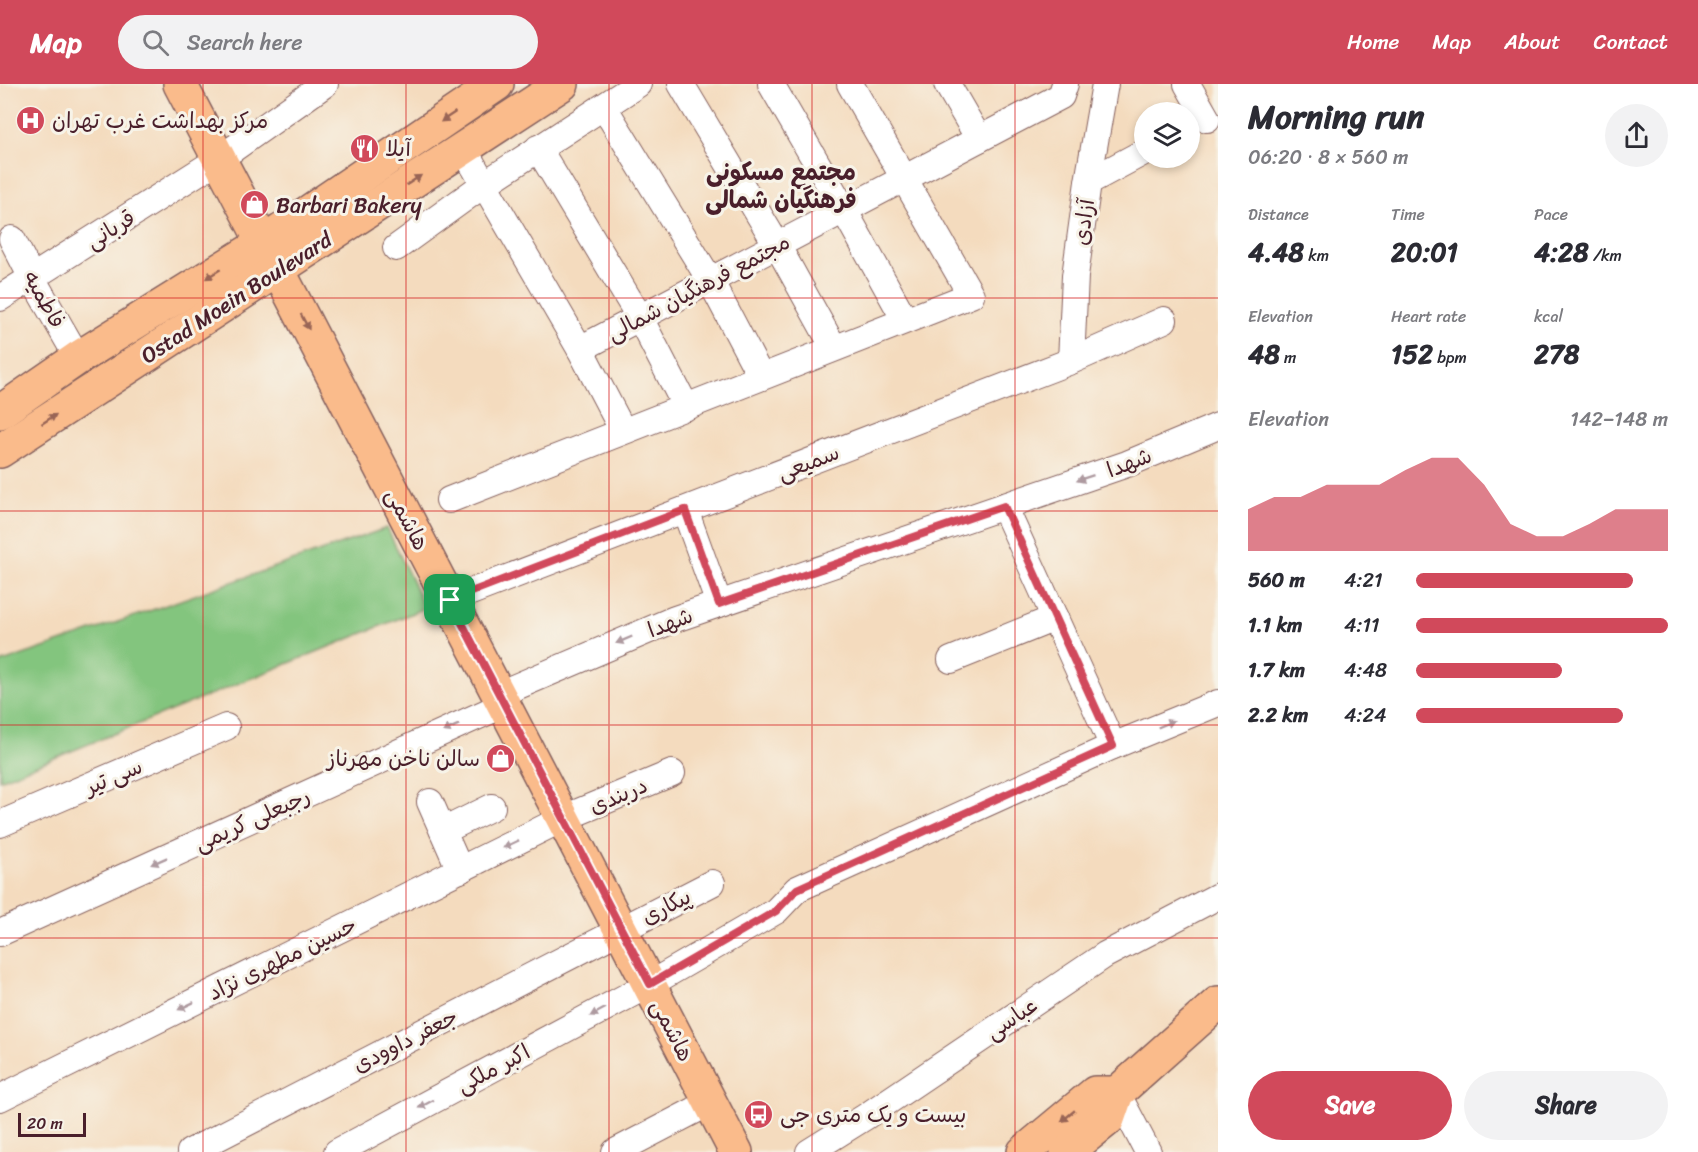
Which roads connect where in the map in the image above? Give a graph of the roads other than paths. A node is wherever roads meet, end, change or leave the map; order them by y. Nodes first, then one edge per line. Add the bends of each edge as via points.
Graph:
1 (180, 84) edge
2 (325, 84) edge
3 (497, 84) edge
4 (562, 84) edge
5 (638, 84) edge
6 (681, 84) edge
7 (771, 84) edge
8 (850, 84) edge
9 (947, 84) edge
10 (1065, 84) edge
11 (1105, 84) edge
12 (1187, 84) edge
13 (604, 107) junction
14 (1205, 120) edge
15 (979, 139) junction
16 (462, 148) junction
17 (538, 148) junction
18 (1134, 157) edge
19 (219, 159) junction
20 (904, 178) junction
21 (1088, 182) junction
22 (483, 185) junction
23 (844, 210) junction
24 (12, 239) dead end
25 (777, 245) junction
26 (396, 248) dead end
27 (270, 256) junction
28 (32, 278) junction
29 (710, 280) junction
30 (0, 298) edge
31 (640, 318) junction
32 (905, 320) junction
33 (1164, 320) dead end
34 (834, 348) junction
35 (580, 349) junction
36 (78, 358) junction
37 (1071, 361) junction
38 (761, 377) junction
39 (686, 407) junction
40 (0, 412) edge
41 (1218, 426) edge
42 (623, 431) junction
43 (0, 451) edge
44 (449, 500) dead end
45 (1004, 506) junction
46 (685, 510) junction
47 (450, 600) junction
48 (719, 604) junction
49 (1055, 618) junction
50 (951, 660) dead end
51 (502, 699) junction
52 (1218, 703) edge
53 (226, 727) dead end
54 (1113, 746) junction
55 (672, 773) dead end
56 (430, 802) dead end
57 (492, 807) dead end
58 (564, 818) junction
59 (0, 824) edge
60 (443, 831) junction
61 (460, 870) junction
62 (712, 883) dead end
63 (1218, 896) edge
64 (621, 929) junction
65 (0, 933) edge
66 (650, 984) junction
67 (1218, 1003) edge
68 (1117, 1093) junction
69 (0, 1098) edge
70 (711, 1102) junction
71 (839, 1144) edge
72 (735, 1151) edge
73 (190, 1152) edge
74 (338, 1152) edge
75 (615, 1152) edge
76 (809, 1152) edge
77 (1024, 1152) edge
78 (1067, 1152) edge
79 (1148, 1152) edge

1 - 19 main road, هاشمی
2 - 19 street, قربانی
3 -> 27 main road, Ostad Moein Boulevard
4 - 16 main road, Ostad Moein Boulevard
5 - 13 street
6 - 25 street
7 - 23 street
8 - 20 street
9 - 15 street
10 - 15 street, مجتمع فرهنگیان شمالی via 1061,96
11 - 21 street, آزادی
12 - 14 street
13 - 17 street
13 - 29 street
15 - 20 street, مجتمع فرهنگیان شمالی
16 - 22 street
27 -> 16 main road, Ostad Moein Boulevard
17 - 22 street
17 - 31 street
18 - 21 street
19 - 27 main road, هاشمی
19 - 28 street, قربانی
20 - 23 street, مجتمع فرهنگیان شمالی
20 - 32 street via 971,295
21 - 37 street, آزادی via 1075,276
22 - 26 street
22 - 35 street
23 - 25 street, مجتمع فرهنگیان شمالی
23 - 32 street
24 - 28 street, فاطمیه
25 - 29 street, مجتمع فرهنگیان شمالی
25 - 34 street
27 -> 36 main road, Ostad Moein Boulevard
43 -> 27 main road, Ostad Moein Boulevard
27 -> 47 main road, هاشمی
28 - 30 street, قربانی
28 - 36 street, فاطمیه
29 - 31 street, مجتمع فرهنگیان شمالی
29 - 38 street
31 - 35 street, مجتمع فرهنگیان شمالی
31 - 39 street
32 - 34 street
33 - 37 street, سمیعی
34 - 38 street
35 - 42 street
36 - 40 main road, Ostad Moein Boulevard
37 - 46 street, سمیعی
38 - 39 street
39 - 42 street
41 -> 45 street, شهدا via 1126,464
42 - 44 street
45 - 48 street, شهدا
45 - 49 street
46 - 47 street, سمیعی
46 - 48 street
47 - 51 main road, هاشمی
48 -> 51 street, شهدا via 675,619
49 - 50 street
49 - 54 street
51 - 58 main road, هاشمی
51 -> 65 street, رجبعلی کریمی
54 -> 52 street, اکبر ملکی
53 - 59 street, سی تیر
54 - 66 street, اکبر ملکی via 797,889 776,911
55 - 58 street, دربندی
56 - 60 street
57 - 60 street
58 -> 61 street, حسین مطهری نژاد
58 - 64 main road, هاشمی
60 - 61 street
61 -> 69 street, حسین مطهری نژاد
62 - 64 street, پیکاری
63 - 71 street, عباسی via 1105,955 865,1117
64 - 66 main road, هاشمی
64 - 73 street, جعفر داوودی
66 - 70 main road, هاشمی
66 -> 74 street, اکبر ملکی
67 - 68 main road
68 -> 77 main road via 1095,1093
68 - 78 main road via 1108,1119
68 - 79 street
70 - 72 main road, هاشمی
70 - 75 street
71 - 76 street, عباسی

